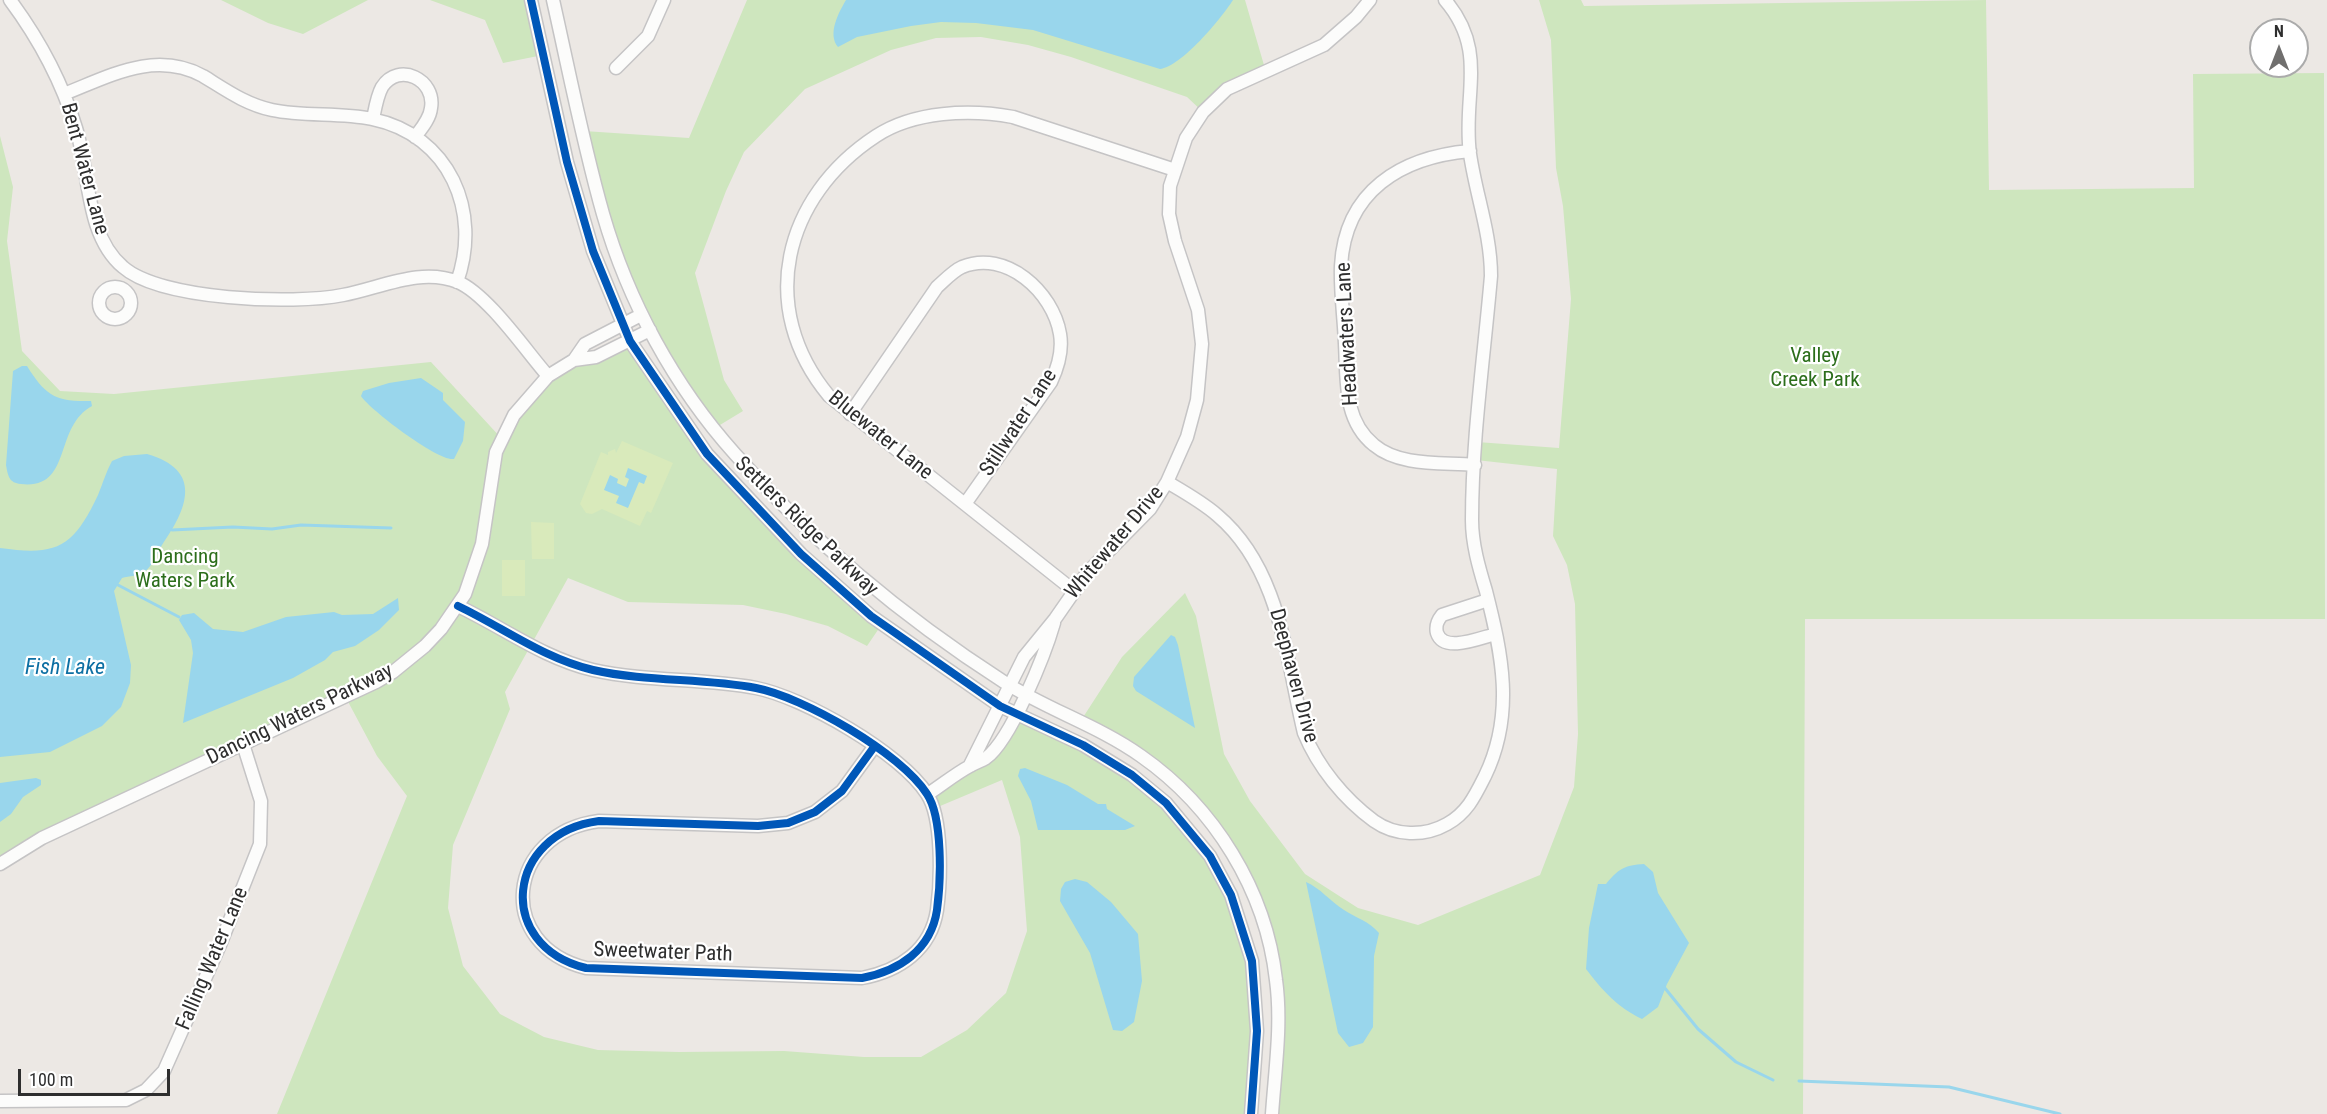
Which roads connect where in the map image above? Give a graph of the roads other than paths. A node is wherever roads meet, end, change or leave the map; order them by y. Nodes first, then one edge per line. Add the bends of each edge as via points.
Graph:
1 (10, 0) edge
2 (531, 0) edge
3 (553, 0) edge
4 (664, 0) edge
5 (1370, 0) edge
6 (1445, 0) edge
7 (616, 68) dead end
8 (64, 94) junction
9 (373, 119) junction
10 (415, 137) junction
11 (1470, 152) junction
12 (1175, 170) junction
13 (134, 276) junction
14 (457, 282) junction
15 (126, 290) dead end
16 (641, 315) junction
17 (622, 325) junction
18 (650, 330) junction
19 (630, 341) junction
20 (574, 360) junction
21 (548, 376) junction
22 (850, 414) junction
23 (1475, 465) junction
24 (1167, 482) junction
25 (965, 504) junction
26 (1073, 590) junction
27 (1488, 600) junction
28 (458, 606) junction
29 (1055, 619) junction
30 (1496, 634) junction
31 (1009, 685) junction
32 (1024, 694) junction
33 (1000, 706) junction
34 (1017, 715) junction
35 (243, 744) junction
36 (874, 747) junction
37 (970, 765) junction
38 (928, 794) junction
39 (0, 864) edge
40 (0, 1101) edge
41 (1251, 1114) edge
42 (1272, 1114) edge

1 - 8 street, Bent Water Lane via 50,63
2 - 17 street, Settlers Ridge Parkway via 567,162 593,251
3 - 16 street, Settlers Ridge Parkway via 603,215
4 - 7 street via 648,36
5 - 12 street, Whitewater Drive via 1324,45 1227,89 1203,112 1186,138
6 - 11 street, Deephaven Drive via 1455,11 1469,42 1473,71
8 - 9 street via 129,69 158,64 191,70 257,106
8 - 13 street, Bent Water Lane via 83,154 98,230 112,257
9 - 10 street
9 - 10 street via 383,86 395,76 412,76 428,86 432,102 429,116
10 - 14 street via 447,169 464,207 467,243
11 - 23 street, Deephaven Drive via 1491,262
11 - 23 street, Headwaters Lane via 1417,160 1372,190 1349,229 1341,266 1348,401 1358,426 1375,446 1397,458
12 - 22 street, Bluewater Lane via 987,112 914,120 877,135 846,159 824,186 806,214 788,262 787,312 797,345 818,382
12 - 24 street, Whitewater Drive via 1169,214 1198,310 1202,344 1193,417
13 - 14 street, Bent Water Lane via 172,288 291,301 342,296 416,277
13 - 15 street
14 - 21 street, Bent Water Lane via 483,300
16 - 17 street, Dancing Waters Parkway
16 - 18 street, Settlers Ridge Parkway
17 - 19 street, Settlers Ridge Parkway
17 - 20 street, Dancing Waters Parkway via 585,344
18 - 19 street, Dancing Waters Parkway
18 - 31 street, Settlers Ridge Parkway via 686,391 734,453 856,575
19 - 20 street, Dancing Waters Parkway via 596,357
19 - 33 street, Settlers Ridge Parkway via 707,454 801,554 871,616
20 - 21 street, Dancing Waters Parkway
21 - 28 street, Dancing Waters Parkway via 514,415 496,452 478,563
22 - 25 street, Bluewater Lane
22 - 25 street, Stillwater Lane via 937,287 950,275 963,267 984,263 1018,273 1048,304 1057,320 1057,368
23 - 27 street, Deephaven Drive via 1473,536
24 - 26 street, Whitewater Drive via 1136,524
24 - 30 street, Deephaven Drive via 1218,515 1260,567 1272,597 1312,752 1358,807 1384,827 1408,833 1435,830 1458,817 1474,798 1497,747 1504,711 1504,676
25 - 26 street, Bluewater Lane
26 - 29 street, Whitewater Drive
27 - 30 street, Deephaven Drive
27 - 30 street via 1442,615 1437,631 1443,640 1453,644
28 - 35 street, Dancing Waters Parkway via 441,629 393,672
28 - 36 street, Sweetwater Path via 534,648 590,669 627,676 736,684 777,693 832,717
29 - 31 street, Whitewater Drive via 1024,657
29 - 32 street, Whitewater Drive via 1048,644
31 - 32 street, Settlers Ridge Parkway
31 - 33 street, Whitewater Drive
32 - 34 street, Whitewater Drive
32 - 42 street, Settlers Ridge Parkway via 1142,756 1198,805 1228,846 1250,887 1273,959 1278,1031
33 - 34 street, Settlers Ridge Parkway
33 - 37 street, Whitewater Drive
34 - 37 street, Whitewater Drive via 998,747
34 - 41 street, Settlers Ridge Parkway via 1112,761 1149,788 1182,819 1210,856 1231,895 1252,962 1257,1031
35 - 39 street, Dancing Waters Parkway via 42,838
35 - 40 street, Falling Water Lane via 261,801 260,844 164,1071 146,1090 126,1100
36 - 38 street, Sweetwater Path via 905,770
36 - 38 street, Sweetwater Path via 829,803 788,823 758,826 599,821 582,823 553,836 531,863 524,880 522,897 534,935 556,957 586,969 862,978 880,974 915,954 933,926 938,894 938,832
37 - 38 street, Whitewater Drive

